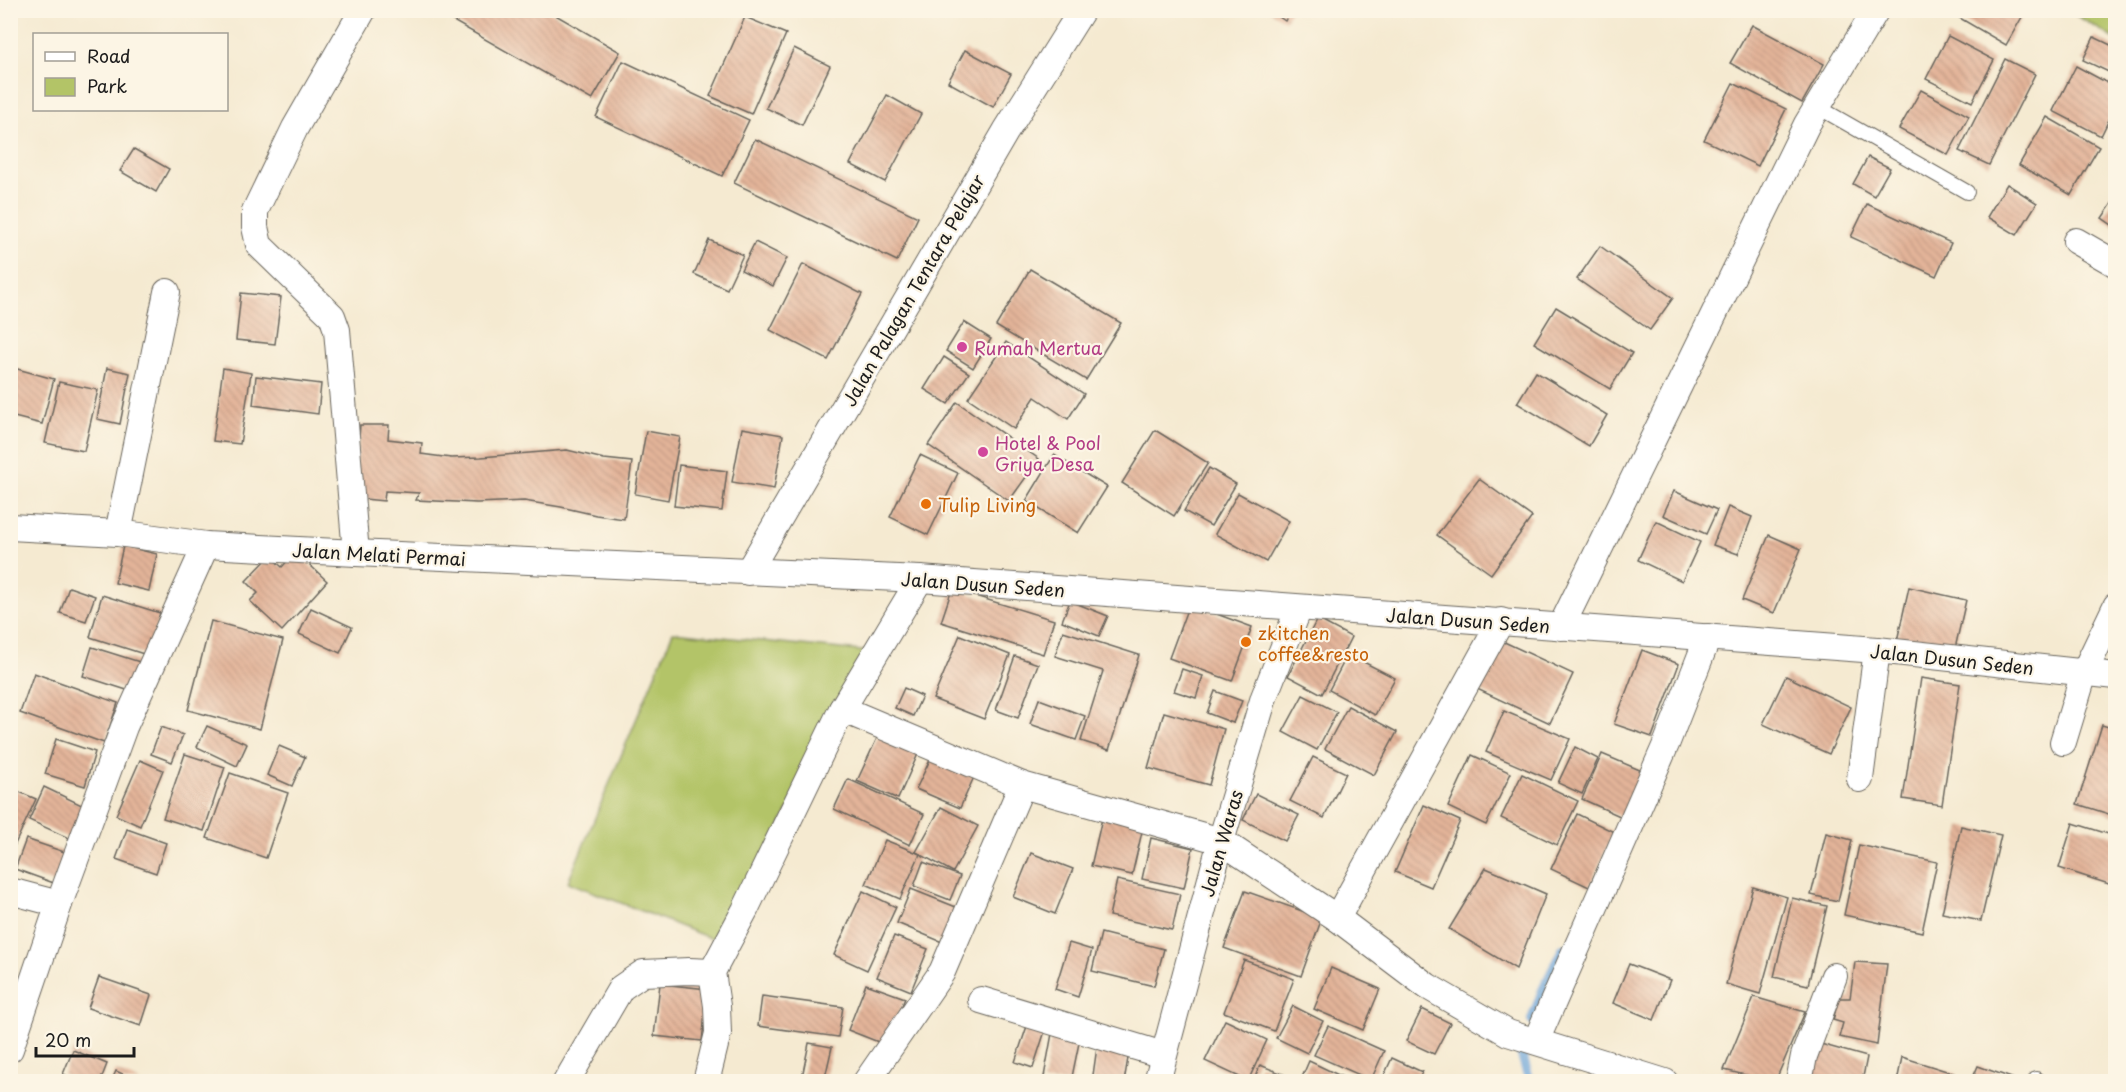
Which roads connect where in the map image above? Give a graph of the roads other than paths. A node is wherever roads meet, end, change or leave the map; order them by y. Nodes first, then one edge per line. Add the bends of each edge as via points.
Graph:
1 (363, 10) edge
2 (1082, 10) edge
3 (1876, 10) edge
4 (1818, 107) junction
5 (1967, 192) dead end
6 (2076, 241) dead end
7 (2115, 264) edge
8 (167, 292) dead end
9 (10, 527) edge
10 (118, 533) junction
11 (206, 545) junction
12 (356, 553) junction
13 (748, 572) junction
14 (920, 579) junction
15 (2115, 606) edge
16 (1299, 608) junction
17 (1501, 621) junction
18 (1561, 627) junction
19 (1708, 637) junction
20 (1878, 650) junction
21 (2084, 673) junction
22 (2115, 676) edge
23 (842, 709) junction
24 (2063, 741) dead end
25 (1860, 779) dead end
26 (1022, 785) junction
27 (1221, 841) junction
28 (10, 891) edge
29 (59, 904) junction
30 (1337, 918) junction
31 (711, 972) junction
32 (1834, 976) dead end
33 (981, 1000) dead end
34 (1525, 1038) junction
35 (10, 1049) edge
36 (1163, 1055) junction
37 (566, 1082) edge
38 (706, 1082) edge
39 (866, 1082) edge
40 (1156, 1082) edge
41 (1665, 1082) edge
42 (1799, 1082) edge

1 - 12 street via 295,128 255,211 259,245 332,316 337,330
2 - 13 street, Jalan Palagan Tentara Pelajar via 1006,131
3 - 4 street
4 - 5 lane
4 - 18 street
6 - 7 street
8 - 10 street
9 - 10 street, Jalan Melati Permai
10 - 11 street, Jalan Melati Permai
11 - 12 street, Jalan Melati Permai
11 - 29 street via 124,728
12 - 13 street, Jalan Melati Permai
13 - 14 street, Jalan Dusun Seden
14 - 16 street, Jalan Dusun Seden
14 - 23 street
15 - 21 street
16 - 17 street, Jalan Dusun Seden
16 - 27 street, Jalan Waras via 1264,697
17 - 18 street, Jalan Dusun Seden
17 - 30 street
18 - 19 street, Jalan Dusun Seden
19 - 20 street, Jalan Dusun Seden
19 - 34 street via 1666,742
20 - 21 street, Jalan Dusun Seden
20 - 25 street
21 - 22 street, Jalan Dusun Seden
21 - 24 street
23 - 26 street
23 - 31 street
26 - 27 street
26 - 39 street via 942,972
27 - 30 street
27 - 36 street, Jalan Waras
28 - 29 street
29 - 35 street
30 - 34 street via 1427,986
31 - 37 street via 643,974 621,988
31 - 38 street via 718,1033
32 - 42 street via 1804,1056
33 - 36 street
34 - 41 street
36 - 40 street, Jalan Waras

